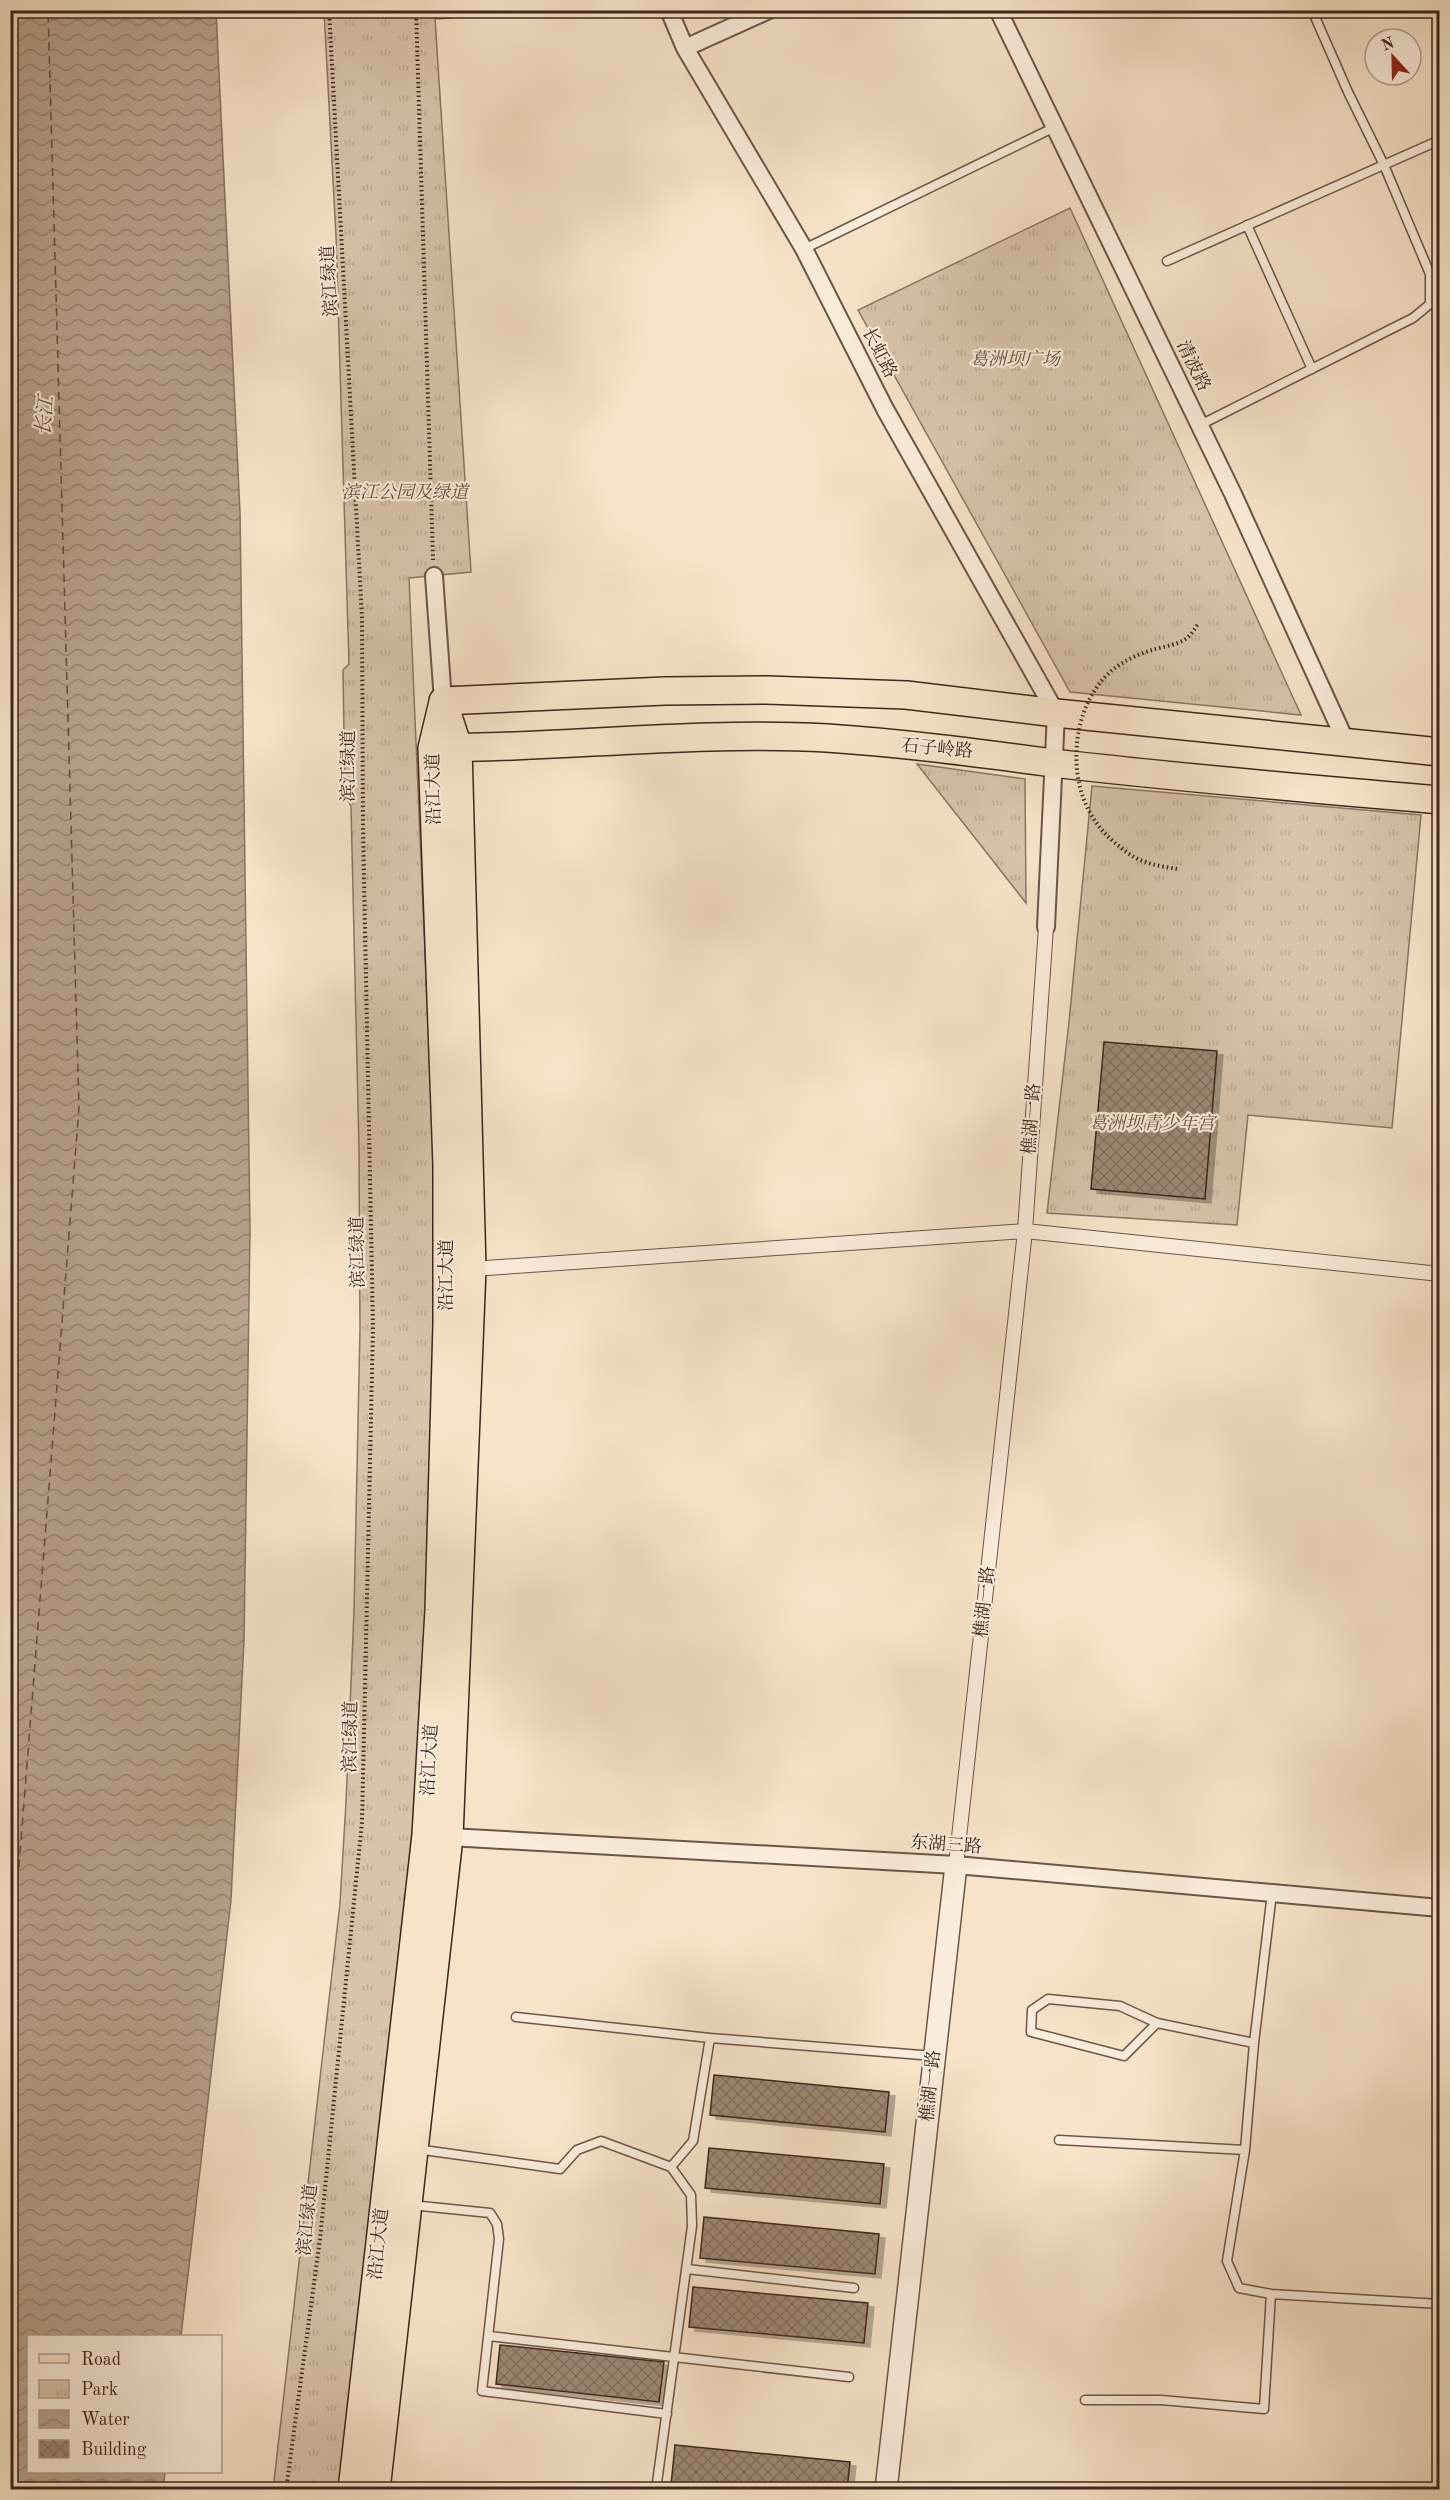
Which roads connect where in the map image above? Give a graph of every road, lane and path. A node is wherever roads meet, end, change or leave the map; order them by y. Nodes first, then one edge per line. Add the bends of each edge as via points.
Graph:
1 (329, 10) edge
2 (416, 10) edge
3 (669, 10) edge
4 (769, 10) edge
5 (998, 10) edge
6 (1312, 10) edge
7 (685, 48) junction
8 (1055, 127) junction
9 (1440, 140) edge
10 (1384, 165) junction
11 (1247, 225) junction
12 (804, 249) junction
13 (1167, 261) dead end
14 (1312, 369) junction
15 (1200, 425) junction
16 (434, 576) joint
17 (1198, 624) dead end
18 (443, 701) junction
19 (1056, 713) junction
20 (1346, 742) junction
21 (445, 748) junction
22 (1440, 752) edge
23 (1053, 763) junction
24 (1440, 800) edge
25 (1177, 869) dead end
26 (1046, 927) joint
27 (1024, 1231) junction
28 (472, 1269) junction
29 (1440, 1274) edge
30 (449, 1837) junction
31 (956, 1864) junction
32 (1272, 1893) junction
33 (1440, 1908) edge
34 (516, 2017) dead end
35 (1157, 2023) junction
36 (710, 2038) junction
37 (1254, 2043) junction
38 (935, 2056) junction
39 (1059, 2139) dead end
40 (412, 2149) junction
41 (1245, 2150) junction
42 (671, 2167) junction
43 (407, 2204) junction
44 (687, 2269) junction
45 (854, 2288) dead end
46 (1271, 2294) junction
47 (1440, 2304) edge
48 (489, 2336) junction
49 (675, 2357) junction
50 (849, 2377) dead end
51 (1085, 2400) dead end
52 (667, 2414) junction
53 (286, 2490) edge
54 (352, 2490) edge
55 (376, 2490) edge
56 (656, 2490) edge
57 (886, 2490) edge

1 - 53 path, 滨江绿道 via 362,618 373,1327 362,1822 320,2239
2 - 16 path
3 - 7 street, 长虹路
4 - 7 street
5 - 8 street, 清波路
6 - 10 lane
7 - 12 street, 长虹路
8 - 12 lane
8 - 15 street, 清波路
9 - 10 lane
10 - 11 lane
10 - 14 lane via 1430,274 1430,304 1413,318
11 - 13 lane
11 - 14 lane
12 - 19 street, 长虹路 via 885,409
14 - 15 lane
15 - 20 street, 清波路
16 - 18 street
17 - 25 path, bridge via 1189,637 1140,654 1114,669 1096,687 1080,722 1078,740 1077,779 1085,806 1095,822 1126,852 1144,862
18 - 19 main road via 767,690 906,694
18 - 21 main road, 沿江大道
19 - 20 main road
19 - 23 street, 樵湖一路
20 - 22 main road
21 - 23 main road, 石子岭路 via 686,737 827,738
21 - 28 main road, 沿江大道
21 - 54 main road, 沿江大道 via 447,1324 439,1610 426,1834
23 - 24 main road, 石子岭路
23 - 26 street, 樵湖一路
26 - 27 street, 樵湖一路
27 - 28 street
27 - 29 street
27 - 31 street, 樵湖一路
28 - 30 main road, 沿江大道
30 - 31 street, 东湖三路
30 - 40 main road, 沿江大道
31 - 32 street, 东湖三路
31 - 38 street, 樵湖一路
32 - 33 street, 东湖三路
32 - 37 lane
34 - 36 lane
35 - 35 lane via 1120,2006 1047,1999 1032,2010 1031,2032 1124,2056
35 - 37 lane
36 - 38 lane
36 - 42 lane via 693,2141
37 - 41 lane
38 - 57 street, 樵湖一路
39 - 41 lane
40 - 42 lane via 560,2169 577,2150 601,2141
40 - 43 main road, 沿江大道
41 - 46 lane via 1227,2261 1239,2288
42 - 44 lane via 690,2195 693,2226
43 - 48 lane via 490,2213 497,2224 499,2239
43 - 55 main road, 沿江大道
44 - 45 lane
44 - 49 lane
46 - 47 lane
46 - 51 lane via 1264,2409 1161,2400
48 - 49 lane
48 - 52 lane via 482,2391
49 - 50 lane
49 - 52 lane
52 - 56 lane

